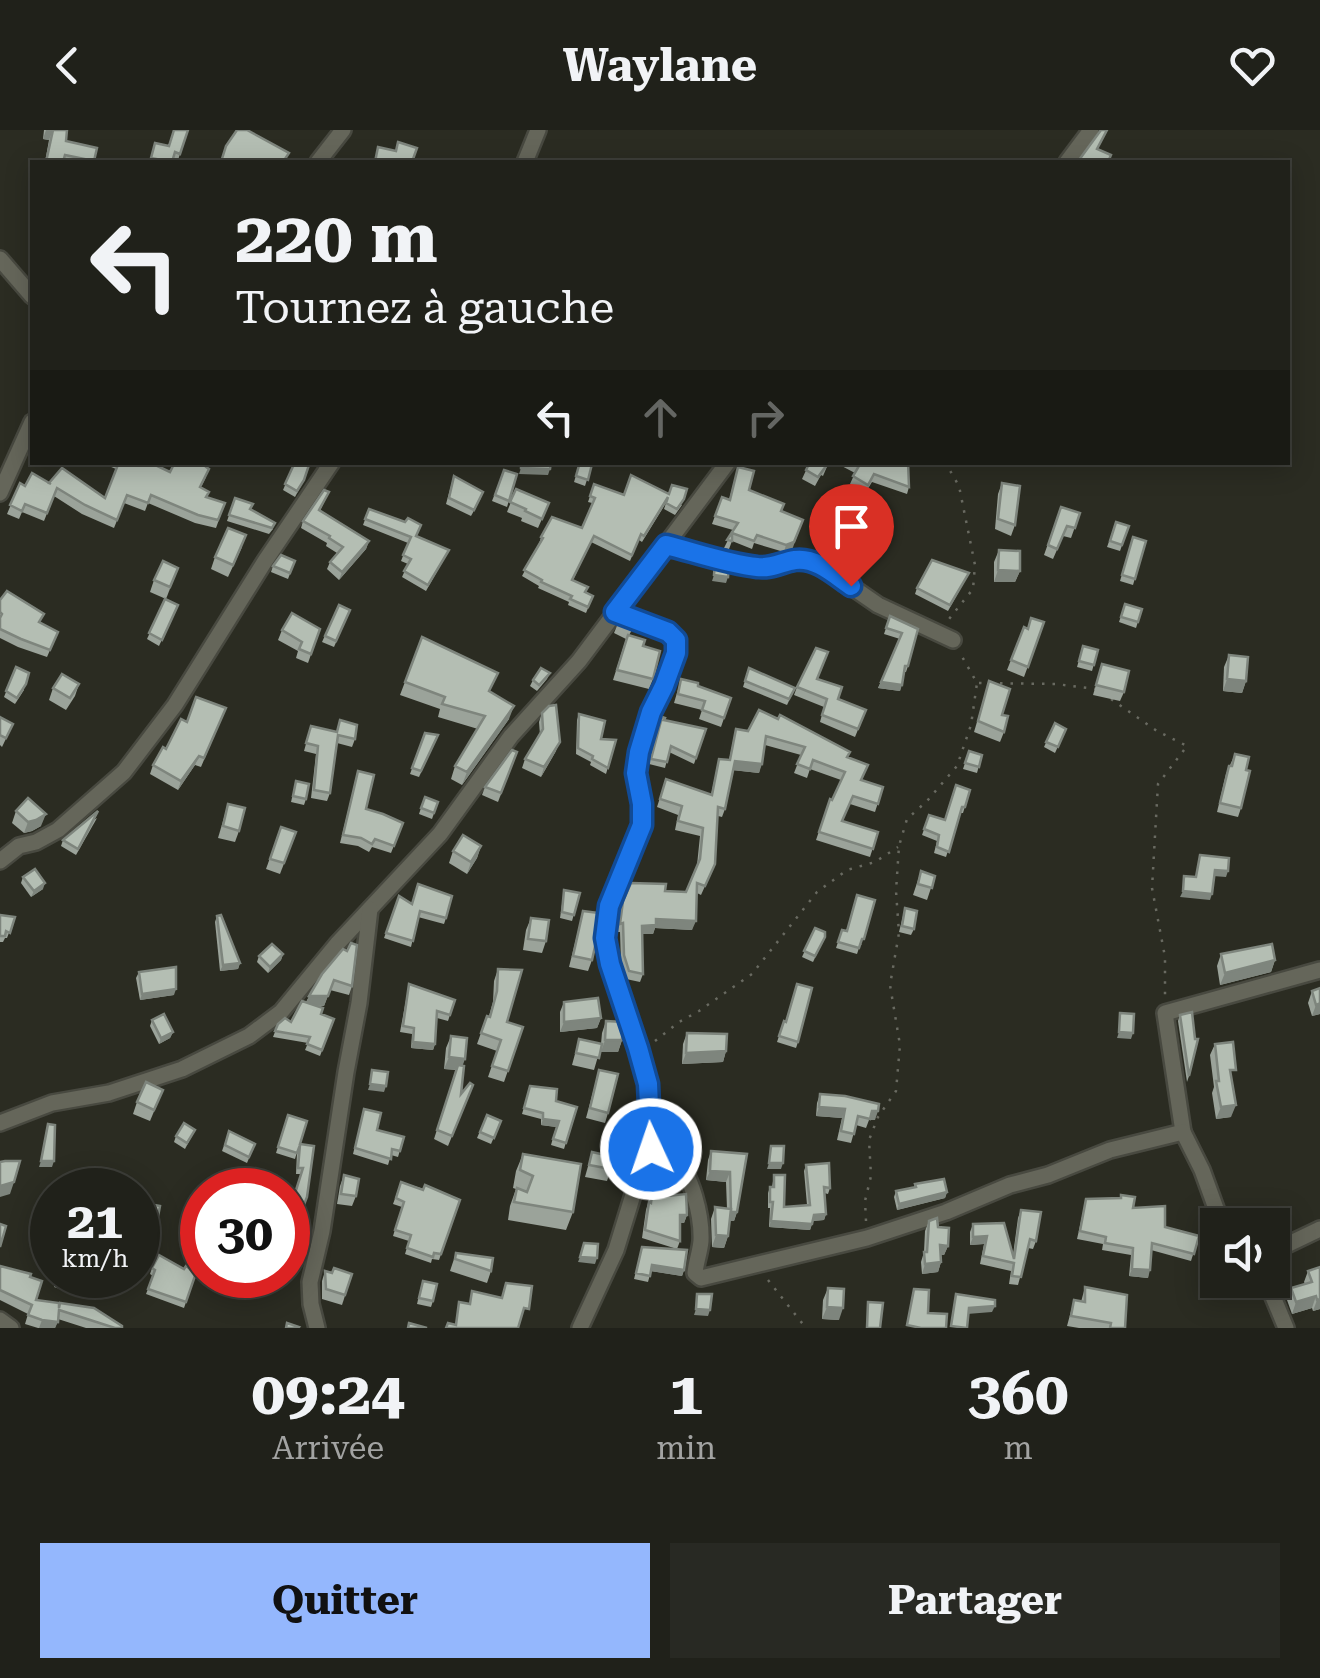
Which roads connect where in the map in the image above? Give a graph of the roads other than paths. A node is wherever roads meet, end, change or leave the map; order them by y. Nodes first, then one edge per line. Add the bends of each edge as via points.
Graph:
1 (343, 130) edge
2 (538, 130) edge
3 (1091, 130) edge
4 (320, 160) edge
5 (526, 160) edge
6 (1068, 160) edge
7 (0, 259) edge
8 (30, 294) edge
9 (30, 426) edge
10 (330, 465) edge
11 (726, 465) edge
12 (0, 493) edge
13 (666, 545) junction
14 (615, 612) junction
15 (953, 640) road end
16 (0, 861) edge
17 (370, 910) junction
18 (1320, 970) edge
19 (0, 1123) edge
20 (1182, 1132) junction
21 (651, 1149) junction
22 (1216, 1208) edge
23 (1320, 1229) edge
24 (1290, 1243) edge
25 (1274, 1298) edge
26 (0, 1320) edge
27 (11, 1328) edge
28 (316, 1328) edge
29 (580, 1328) edge
30 (1286, 1328) edge

1 - 4 street
2 - 5 street
3 - 6 street
7 - 8 street
9 - 12 street
10 - 16 street via 124,772 58,830
11 - 13 street
13 - 14 street
13 - 15 street via 756,567 808,561 878,606
14 - 17 street via 440,834
14 - 21 street via 676,640 639,752 642,825 609,906 605,938 648,1084
17 - 19 street via 281,1012 249,1036 182,1070
17 - 28 street via 310,1282
18 - 20 street via 1165,1013
20 - 21 street via 1110,1150 868,1238 704,1278 696,1270 698,1208 687,1176 678,1160
20 - 22 street
21 - 29 street
23 - 24 street
25 - 30 street
26 - 27 street

